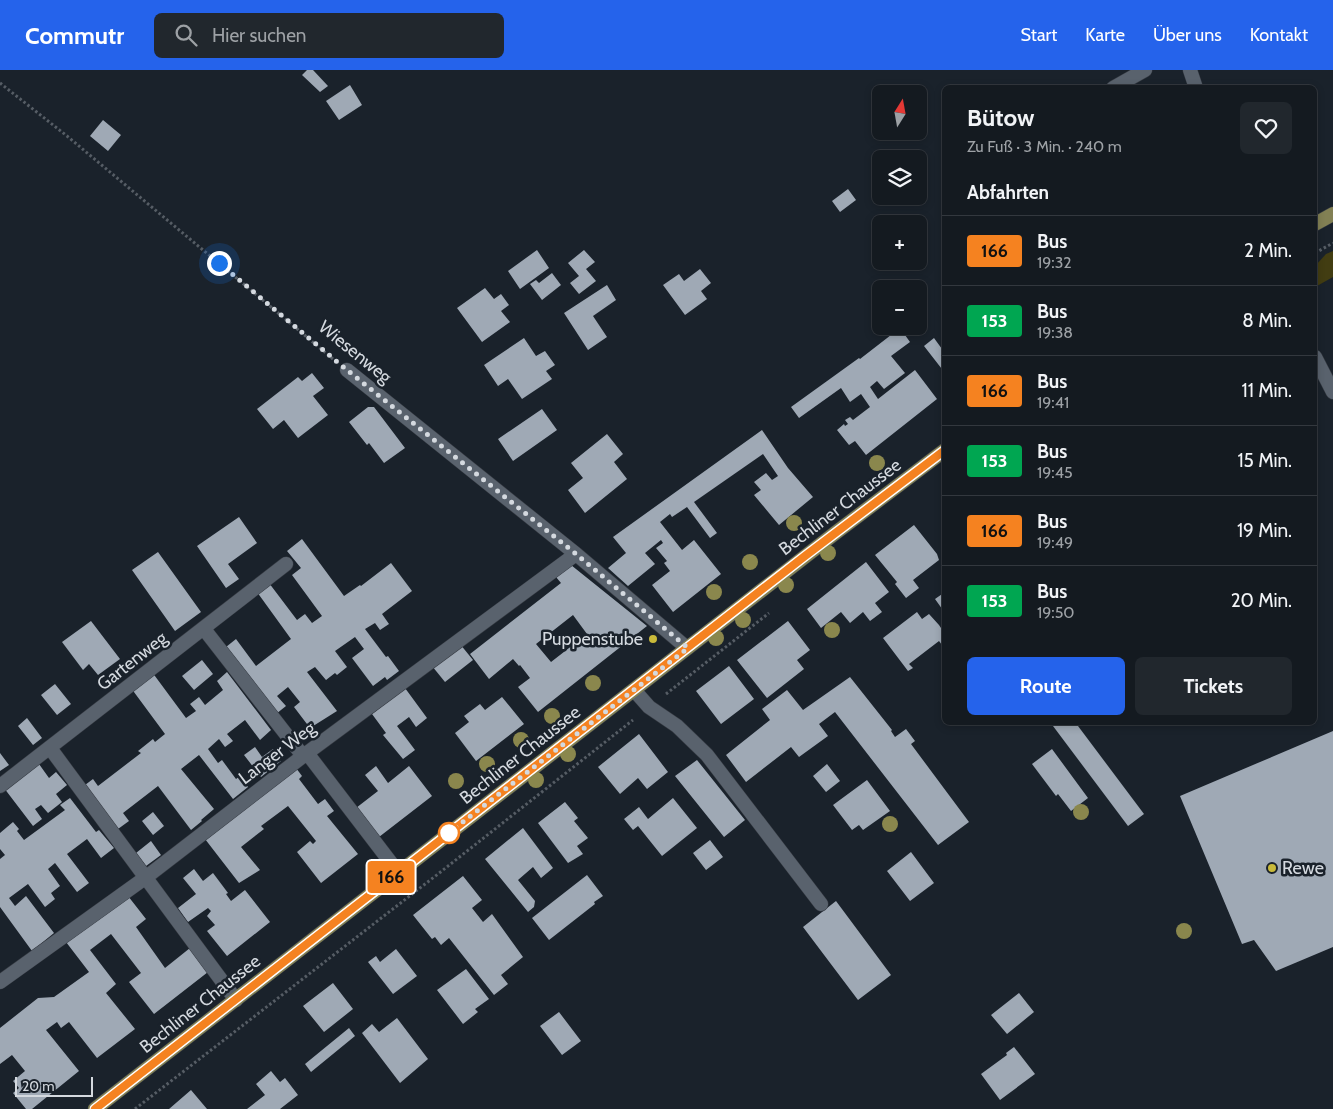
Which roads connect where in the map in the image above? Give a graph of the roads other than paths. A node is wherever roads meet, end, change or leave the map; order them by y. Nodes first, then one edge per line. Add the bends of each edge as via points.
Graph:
1 (1145, 70) edge
2 (1190, 70) edge
3 (1118, 85) edge
4 (1195, 85) edge
5 (1333, 214) edge
6 (1317, 223) edge
7 (1317, 361) edge
8 (347, 370) road end
9 (1333, 392) edge
10 (942, 452) edge
11 (576, 554) junction
12 (286, 564) dead end
13 (204, 629) junction
14 (688, 648) junction
15 (634, 690) junction
16 (50, 748) junction
17 (305, 755) junction
18 (0, 786) edge
19 (398, 872) junction
20 (145, 878) junction
21 (821, 904) dead end
22 (0, 982) edge
23 (236, 1000) junction
24 (95, 1109) edge

1 - 3 street
2 - 4 street
5 - 6 main road
7 - 9 street
8 - 11 street, Wiesenweg
10 - 14 main road, Bechliner Chaussee
11 - 14 street, Wiesenweg
11 - 17 street, Langer Weg
12 - 13 street, Gartenweg
13 - 16 street, Gartenweg
13 - 17 street
14 - 15 main road, Bechliner Chaussee
15 - 19 main road, Bechliner Chaussee
15 - 21 street via 649,707 677,726 707,756
16 - 18 street, Gartenweg
16 - 20 street
17 - 19 street
17 - 20 street, Langer Weg
19 - 23 main road, Bechliner Chaussee
20 - 22 street, Langer Weg
20 - 23 street
23 - 24 main road, Bechliner Chaussee

